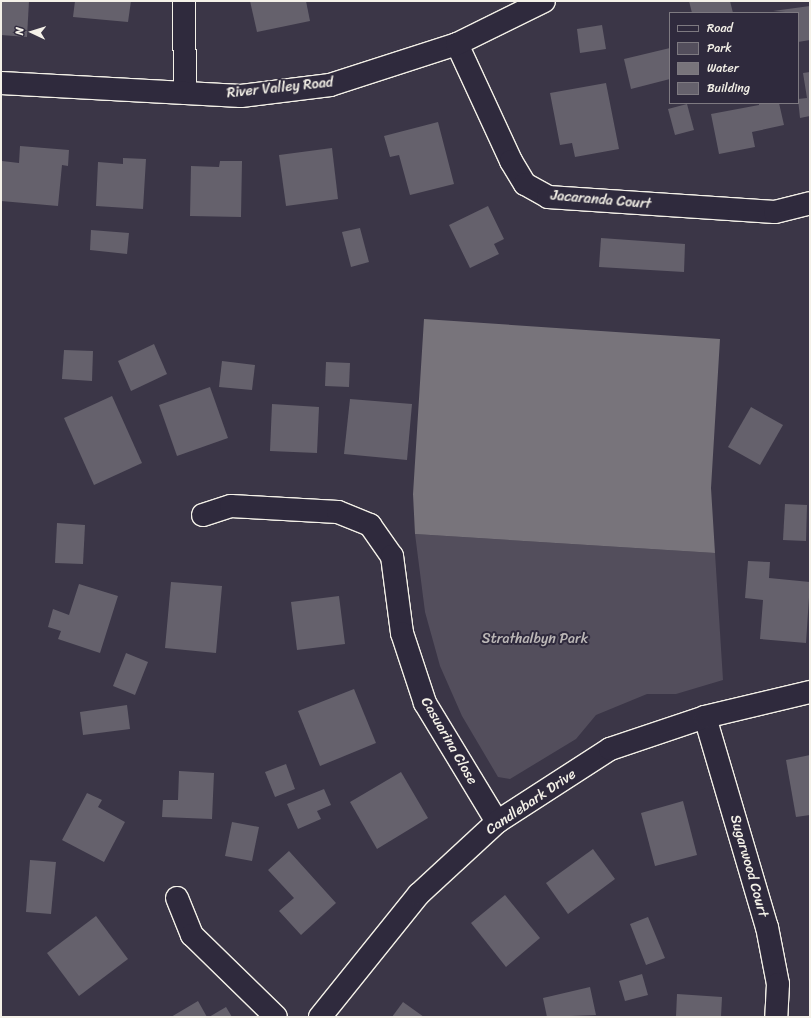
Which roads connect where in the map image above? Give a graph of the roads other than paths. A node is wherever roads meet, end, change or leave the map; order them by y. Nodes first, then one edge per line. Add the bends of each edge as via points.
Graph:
1 (184, 1) edge
2 (544, 1) edge
3 (457, 44) junction
4 (1, 83) edge
5 (185, 93) junction
6 (810, 203) edge
7 (203, 515) dead end
8 (810, 692) edge
9 (705, 717) junction
10 (496, 822) junction
11 (177, 898) dead end
12 (276, 1017) edge
13 (320, 1017) edge
14 (776, 1017) edge

1 - 5 street
2 - 3 street, River Valley Road
3 - 5 street, River Valley Road via 330,85 241,96
3 - 6 street, Jacaranda Court via 510,162 525,184 548,197 775,212
4 - 5 street, River Valley Road
7 - 10 street, Casuarina Close via 231,506 330,511 370,525 392,556 402,633 426,703
8 - 9 street, Candlebark Drive
9 - 10 street, Candlebark Drive via 610,750
9 - 14 street, Sugarwood Court via 767,927 778,984
10 - 13 street, Candlebark Drive via 419,894
11 - 12 street via 192,935

